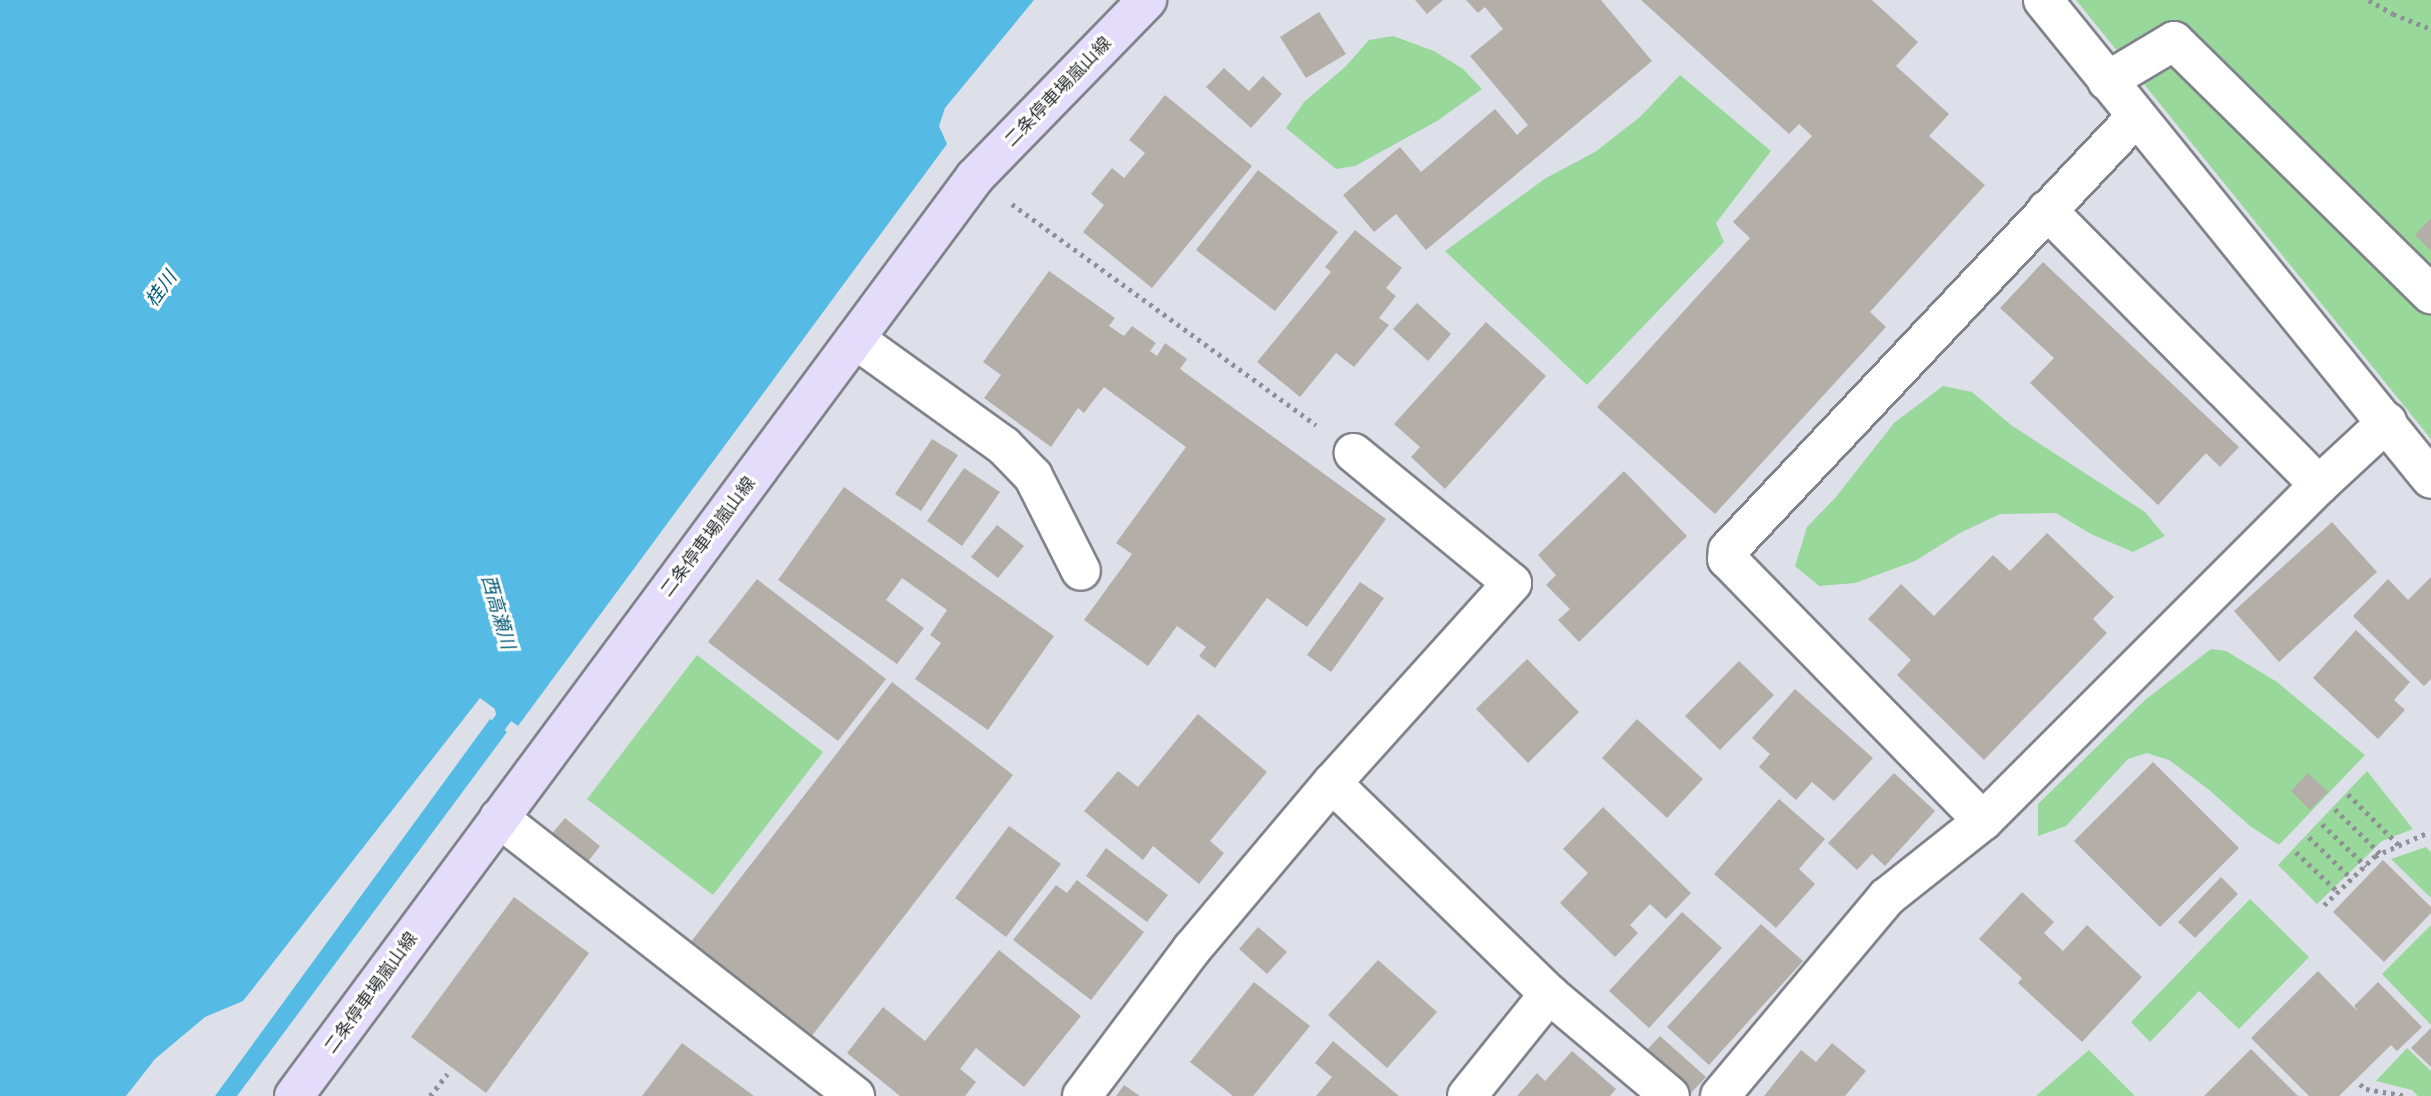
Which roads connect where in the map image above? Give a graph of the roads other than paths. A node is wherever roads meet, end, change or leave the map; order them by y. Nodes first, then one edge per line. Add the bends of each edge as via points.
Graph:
1 (1147, 0) edge
2 (2043, 0) edge
3 (2107, 81) junction
4 (2136, 117) junction
5 (2048, 211) junction
6 (2431, 294) edge
7 (855, 339) junction
8 (2387, 422) junction
9 (1354, 453) road end
10 (2431, 479) edge
11 (2319, 485) junction
12 (1081, 571) dead end
13 (1332, 783) junction
14 (499, 818) junction
15 (1983, 821) junction
16 (1549, 994) junction
17 (294, 1096) edge
18 (855, 1096) edge
19 (1082, 1096) edge
20 (1467, 1096) edge
21 (1670, 1096) edge
22 (1720, 1096) edge

1 - 7 main road, 二条停車場嵐山線 via 975,177
2 - 3 street
3 - 4 street
3 - 6 street via 2174,41
4 - 5 street
4 - 8 street
5 - 11 street
5 - 15 street via 1728,550 1727,559
7 - 12 street via 1011,453 1033,476
7 - 14 main road, 二条停車場嵐山線
8 - 10 street
8 - 11 street
9 - 13 street via 1512,583
11 - 15 street
13 - 16 street
13 - 19 street via 1192,949
14 - 17 main road, 二条停車場嵐山線
14 - 18 street
15 - 22 street via 1887,897
16 - 20 street
16 - 21 street

